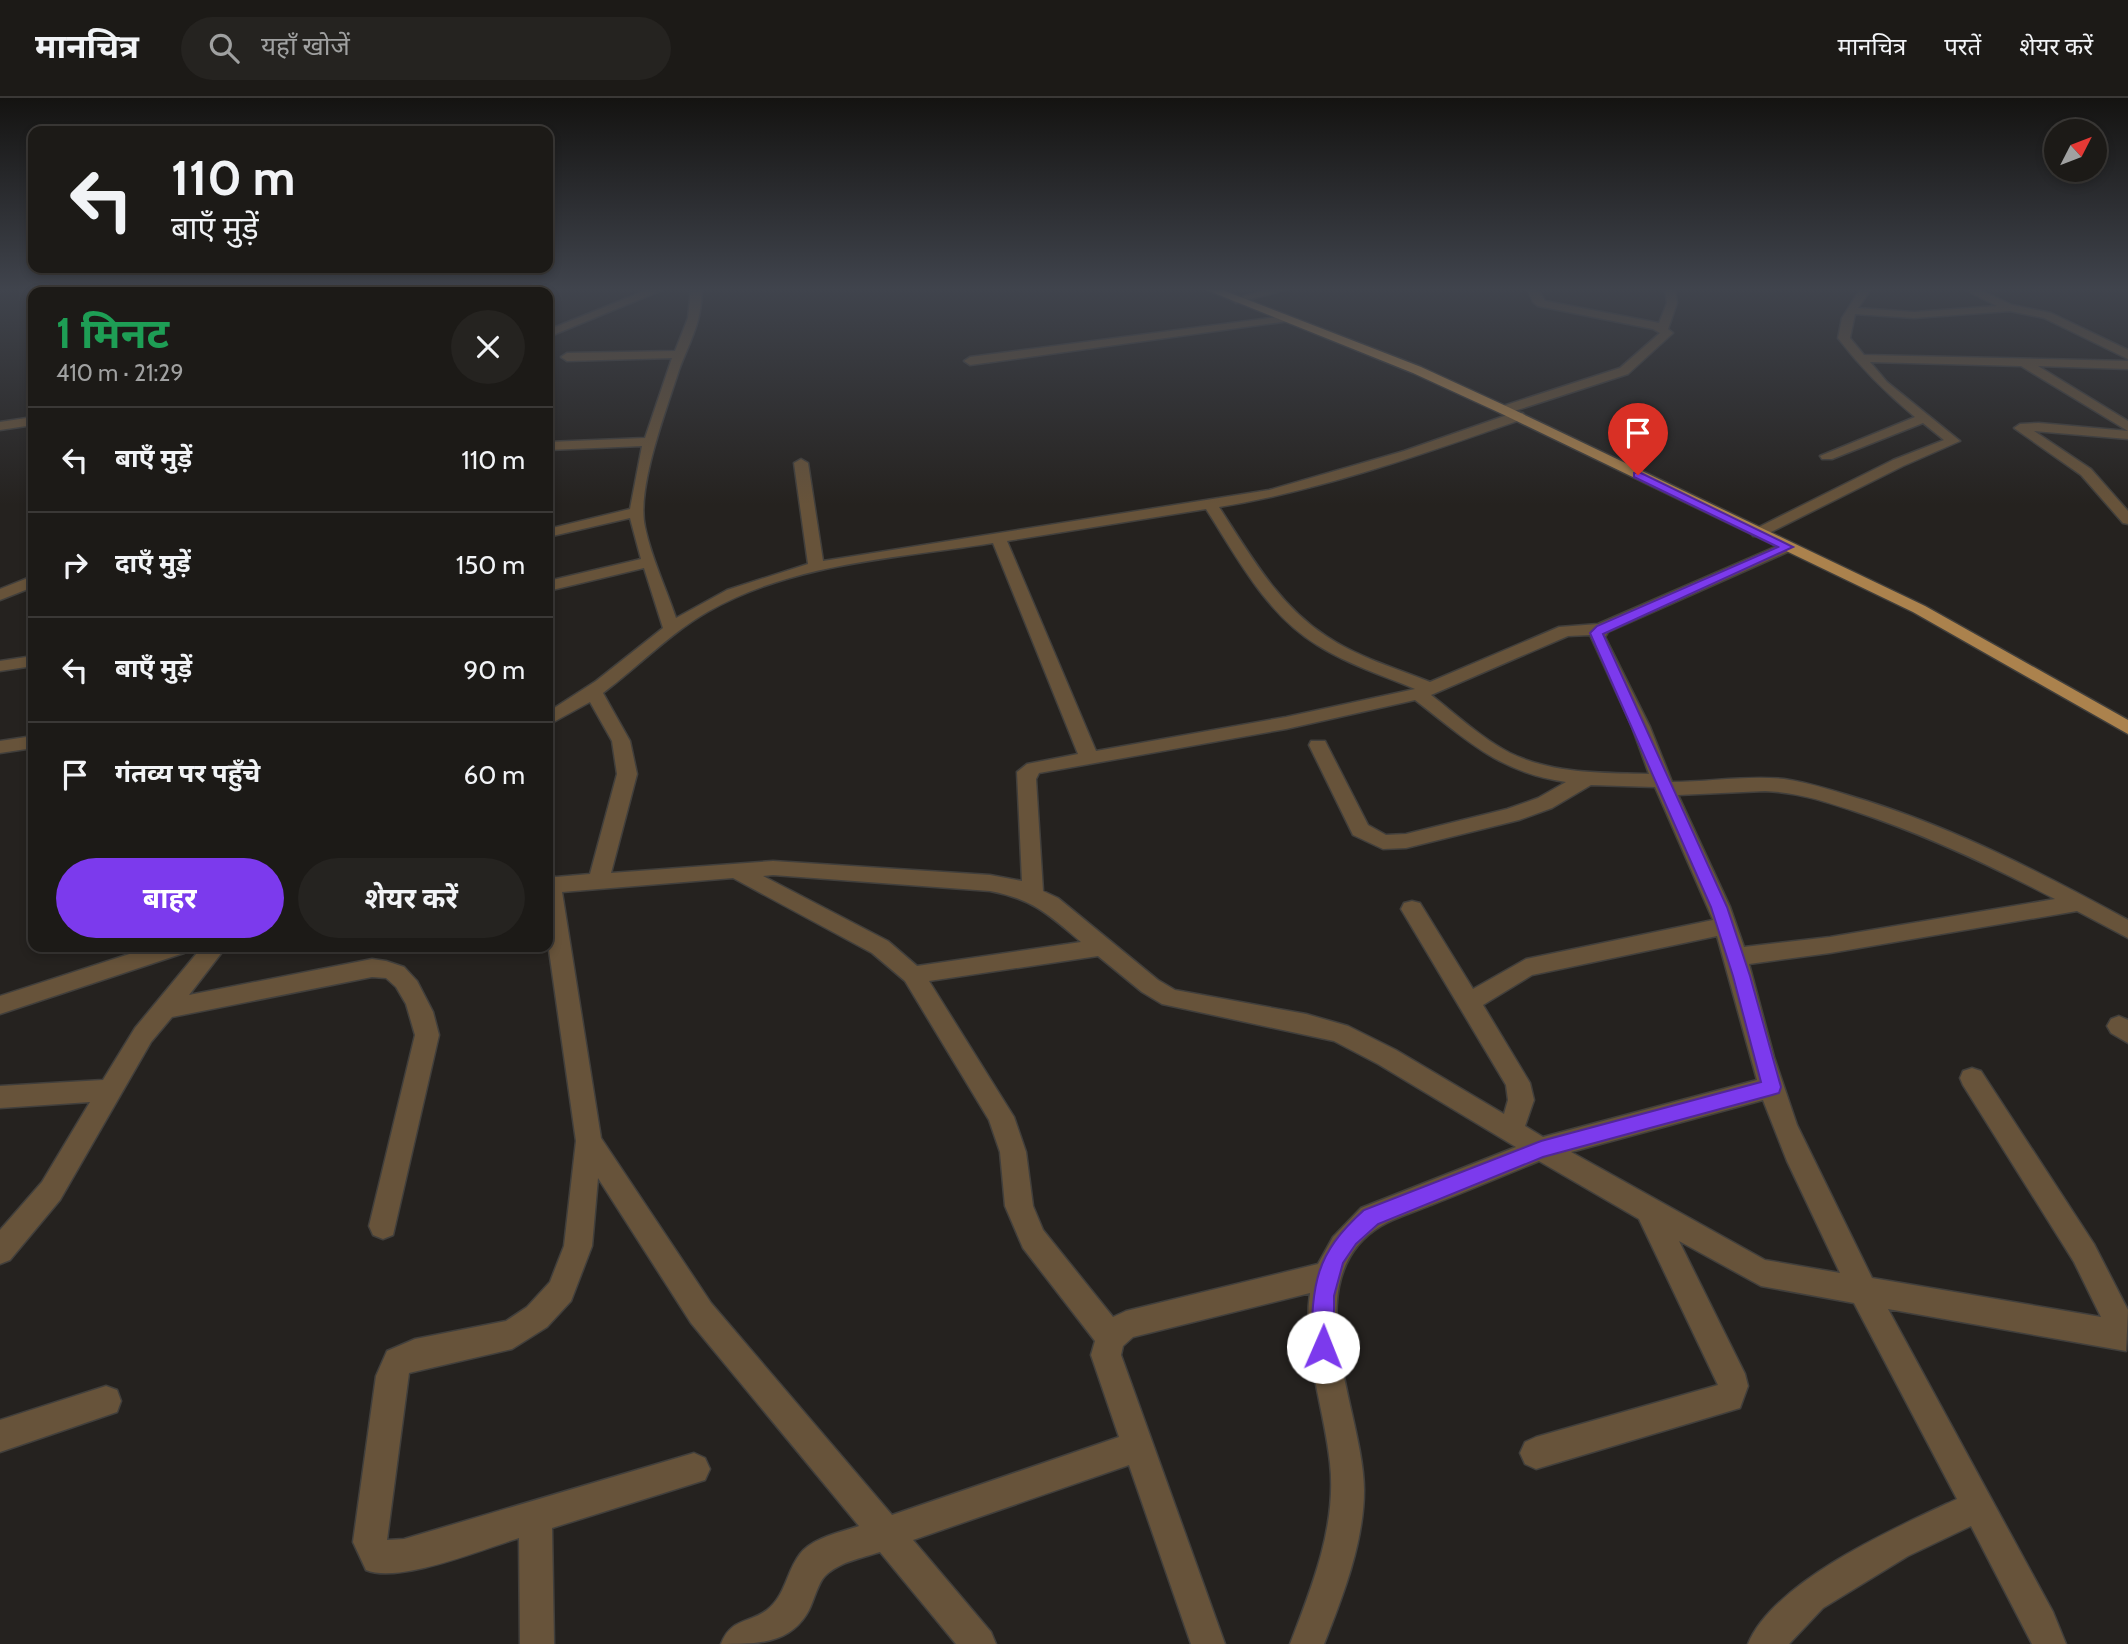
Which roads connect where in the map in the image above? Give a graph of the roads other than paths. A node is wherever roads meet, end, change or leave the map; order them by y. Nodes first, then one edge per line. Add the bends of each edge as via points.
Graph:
1 (678, 360) edge
2 (976, 360) edge
3 (1391, 360) edge
4 (1636, 360) edge
5 (1860, 360) edge
6 (1930, 360) edge
7 (970, 361) dead end
8 (2025, 363) junction
9 (2128, 365) edge
10 (1511, 413) junction
11 (1924, 418) junction
12 (28, 422) edge
13 (0, 426) edge
14 (2128, 427) edge
15 (2128, 435) edge
16 (651, 442) junction
17 (553, 446) edge
18 (1827, 456) dead end
19 (801, 463) dead end
20 (1210, 504) junction
21 (637, 512) junction
22 (2128, 520) edge
23 (553, 532) edge
24 (1758, 533) junction
25 (998, 538) junction
26 (1787, 547) junction
27 (650, 562) junction
28 (816, 567) junction
29 (28, 583) edge
30 (553, 585) edge
31 (0, 595) edge
32 (672, 629) junction
33 (1601, 629) junction
34 (28, 662) edge
35 (0, 666) edge
36 (594, 692) junction
37 (1425, 692) junction
38 (553, 716) edge
39 (2128, 728) edge
40 (28, 743) edge
41 (1318, 745) dead end
42 (0, 747) edge
43 (1089, 758) junction
44 (1588, 778) junction
45 (1664, 785) junction
46 (736, 871) junction
47 (598, 882) junction
48 (553, 884) edge
49 (1033, 895) junction
50 (2080, 904) junction
51 (1412, 909) dead end
52 (553, 910) edge
53 (1725, 926) junction
54 (2128, 930) edge
55 (1102, 947) junction
56 (161, 952) edge
57 (211, 952) edge
58 (1735, 957) junction
59 (913, 975) junction
60 (1470, 1002) junction
61 (0, 1005) edge
62 (164, 1009) junction
63 (1972, 1078) dead end
64 (1772, 1087) junction
65 (108, 1090) junction
66 (0, 1097) edge
67 (1511, 1129) junction
68 (589, 1141) junction
69 (1541, 1149) junction
70 (1649, 1210) junction
71 (383, 1226) dead end
72 (0, 1251) edge
73 (1329, 1275) junction
74 (1863, 1291) junction
75 (2127, 1336) edge
76 (1111, 1337) junction
77 (106, 1401) dead end
78 (0, 1436) edge
79 (1138, 1446) junction
80 (1536, 1453) dead end
81 (694, 1469) dead end
82 (1978, 1506) junction
83 (535, 1516) junction
84 (887, 1535) junction
85 (537, 1644) edge
86 (738, 1644) edge
87 (979, 1644) edge
88 (1208, 1644) edge
89 (1307, 1644) edge
90 (1765, 1644) edge
91 (2049, 1644) edge

1 - 16 street
2 - 7 street
3 - 10 main road
4 - 10 street via 1624,371
5 - 11 street
6 - 8 street
8 - 9 street
8 - 14 street
10 - 20 street via 1330,478
10 - 24 main road
11 - 18 street
11 - 24 street via 1951,439 1951,444 1898,463
12 - 13 street
15 - 22 street via 2020,428 2086,472
16 - 17 street
16 - 21 street
19 - 28 street
20 - 25 street
20 - 37 street via 1279,604 1310,634
21 - 23 street
21 - 27 street
24 - 26 main road
25 - 28 street
25 - 43 street
26 - 33 street
26 - 39 main road via 1919,609
27 - 30 street
27 - 32 street
28 - 32 street via 735,591
29 - 31 street
32 - 36 street
33 - 37 street via 1565,631
33 - 45 street via 1597,637
34 - 35 street
36 - 38 street
36 - 47 street via 621,741 627,774
37 - 43 street
37 - 44 street via 1503,757 1555,774
40 - 42 street
41 - 44 street via 1360,831 1383,842 1406,841 1512,816
43 - 49 street via 1027,772
44 - 45 street
45 - 50 street via 1779,785 1810,790 1940,833
45 - 53 street
46 - 47 street
46 - 49 street via 773,868 990,883
46 - 59 street via 880,947
47 - 48 street
49 - 55 street
50 - 54 street
50 - 58 street
51 - 60 street
52 - 68 street
53 - 58 street
53 - 60 street via 1526,968
55 - 59 street
55 - 67 street via 1170,998 1340,1033
56 - 61 street
57 - 62 street
58 - 64 street
59 - 76 street via 1001,1117 1013,1152 1019,1206 1033,1239
60 - 67 street via 1518,1083 1521,1100
62 - 65 street
62 - 71 street via 372,968 399,976 423,1013 427,1035
63 - 75 street via 2084,1253
64 - 69 street
64 - 74 street via 1789,1137
65 - 66 street
65 - 72 street via 51,1191
67 - 69 street
68 - 83 street via 578,1247 561,1291 537,1318 512,1334 415,1354 398,1362 391,1376 370,1542 378,1558 404,1556
68 - 84 street via 701,1313
69 - 70 street
69 - 73 street via 1371,1217 1349,1237
70 - 74 street via 1761,1273
70 - 80 street via 1730,1374 1729,1397
73 - 76 street via 1126,1325
73 - 89 street via 1323,1296 1323,1347 1348,1490 1342,1531
74 - 75 street
74 - 82 street
76 - 79 street via 1106,1355
77 - 78 street
79 - 84 street
79 - 88 street
81 - 83 street
82 - 90 street via 1896,1544 1811,1596
82 - 91 street
83 - 85 street
84 - 86 street via 832,1552 812,1565 791,1611
84 - 87 street

